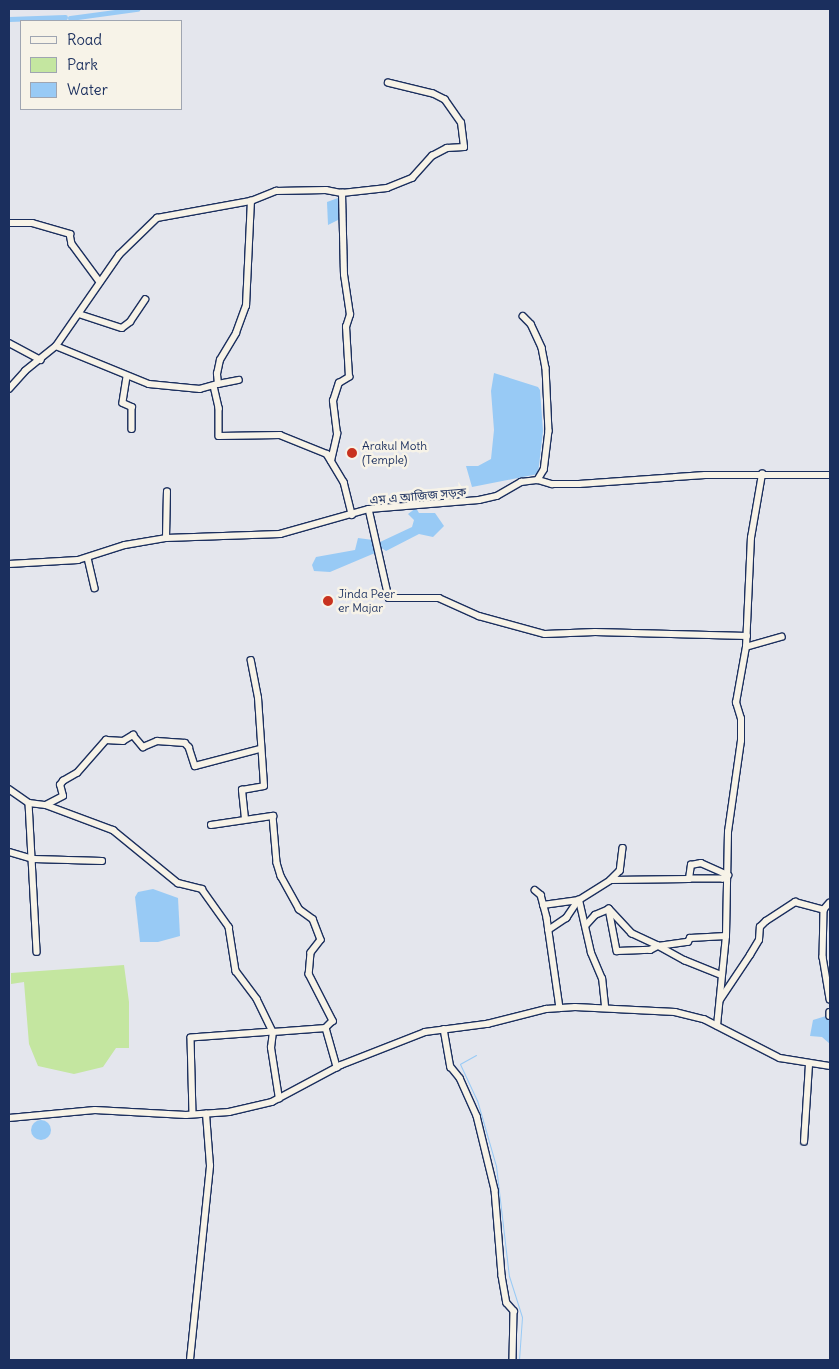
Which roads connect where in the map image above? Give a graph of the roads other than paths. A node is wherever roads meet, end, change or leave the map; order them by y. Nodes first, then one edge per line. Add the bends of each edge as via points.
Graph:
1 (388, 83) dead end
2 (342, 193) junction
3 (251, 202) junction
4 (9, 223) edge
5 (100, 282) junction
6 (144, 300) dead end
7 (79, 314) junction
8 (523, 316) dead end
9 (9, 343) edge
10 (56, 346) junction
11 (41, 360) junction
12 (127, 378) junction
13 (239, 380) dead end
14 (216, 385) junction
15 (9, 389) edge
16 (132, 430) dead end
17 (331, 461) junction
18 (762, 474) junction
19 (830, 475) edge
20 (538, 480) junction
21 (167, 492) dead end
22 (370, 509) junction
23 (352, 515) junction
24 (166, 538) junction
25 (88, 558) junction
26 (9, 564) edge
27 (95, 588) dead end
28 (747, 636) junction
29 (782, 637) dead end
30 (746, 647) junction
31 (251, 661) dead end
32 (260, 749) junction
33 (9, 789) edge
34 (29, 803) junction
35 (46, 805) junction
36 (245, 820) junction
37 (211, 825) dead end
38 (623, 848) dead end
39 (9, 852) edge
40 (34, 859) junction
41 (102, 861) dead end
42 (728, 875) junction
43 (689, 879) junction
44 (611, 880) junction
45 (535, 890) dead end
46 (579, 900) junction
47 (830, 904) edge
48 (543, 905) junction
49 (609, 909) junction
50 (824, 910) junction
51 (586, 925) junction
52 (549, 930) junction
53 (726, 936) junction
54 (658, 946) junction
55 (37, 952) dead end
56 (830, 963) edge
57 (827, 970) junction
58 (720, 975) junction
59 (830, 999) edge
60 (719, 1002) junction
61 (605, 1006) junction
62 (560, 1008) junction
63 (830, 1012) edge
64 (830, 1016) edge
65 (717, 1026) junction
66 (326, 1028) junction
67 (444, 1029) junction
68 (273, 1032) junction
69 (809, 1064) junction
70 (830, 1066) edge
71 (337, 1067) junction
72 (279, 1099) junction
73 (193, 1114) junction
74 (206, 1114) junction
75 (9, 1118) edge
76 (804, 1142) dead end
77 (190, 1360) edge
78 (513, 1360) edge

1 - 2 street via 445,100 461,123 464,147 447,148 432,156 412,178 387,188
2 - 3 street via 326,190 276,191
2 - 17 street via 344,275 350,315 346,327 349,377 339,383 333,401 337,434
3 - 5 street via 157,218 118,255
3 - 14 street via 246,306 236,333 220,360
4 - 5 street via 32,223 70,234 72,244
5 - 7 street
6 - 7 street via 130,322 122,328
7 - 10 street
8 - 20 street via 531,324 542,348 546,368 549,430 544,470
9 - 11 street
10 - 11 street
10 - 12 street via 99,362
11 - 15 street via 25,371
12 - 14 street via 177,388
12 - 16 street via 123,403 132,407
13 - 14 street
14 - 17 street via 219,436 280,436 309,444 327,454
17 - 23 street via 344,482
18 - 19 street, এম এ আজিজ সড়ক
18 - 20 street, এম এ আজিজ সড়ক via 579,484
18 - 28 street via 752,538
20 - 22 street, এম এ আজিজ সড়ক via 522,482 497,496 479,500
21 - 24 street
22 - 23 street, এম এ আজিজ সড়ক
22 - 28 street via 389,598 439,598 479,616 545,634
23 - 24 street, এম এ আজিজ সড়ক via 280,534
24 - 25 street, এম এ আজিজ সড়ক
25 - 26 street, এম এ আজিজ সড়ক
25 - 27 street
28 - 30 street
29 - 30 street
30 - 42 street via 736,703 741,719 741,741 728,832
31 - 32 street via 258,698
32 - 35 street via 194,766 190,747 185,743 157,741 143,747 133,735 123,741 106,740 77,772 62,781 63,796
32 - 36 street via 264,786 242,790
33 - 34 street
34 - 35 street
34 - 40 street
35 - 68 street via 113,830 178,883 202,889 229,927 236,970 257,999
36 - 37 street
36 - 66 street via 273,816 281,876 299,909 313,919 319,930 322,940 310,954 309,974 333,1021
38 - 44 street via 620,871
39 - 40 street
40 - 41 street
40 - 55 street
42 - 43 street via 723,879
42 - 43 street via 701,864 691,865
42 - 53 street
43 - 44 street
44 - 46 street
45 - 48 street
46 - 48 street
46 - 51 street
46 - 52 street via 567,918
47 - 50 street
48 - 52 street
49 - 51 street
49 - 54 street via 632,934
49 - 54 street via 617,952 650,950
50 - 57 street via 823,957
50 - 60 street via 795,902 760,927 759,940
51 - 61 street via 591,953 602,979
52 - 62 street
53 - 54 street via 690,938 683,943
53 - 58 street
54 - 58 street
56 - 57 street
57 - 59 street
58 - 60 street
60 - 65 street
61 - 62 street
61 - 65 street via 675,1012
62 - 67 street via 487,1024
63 - 64 street
65 - 69 street via 780,1058
66 - 68 street
66 - 71 street
67 - 71 street via 404,1038
67 - 78 street via 451,1067 477,1116 495,1190 502,1276 507,1303 514,1310
68 - 72 street via 271,1048
68 - 73 street via 191,1038
69 - 70 street
69 - 76 street
71 - 72 street
72 - 74 street via 249,1108
73 - 74 street
73 - 75 street via 96,1110
74 - 77 street via 210,1166

